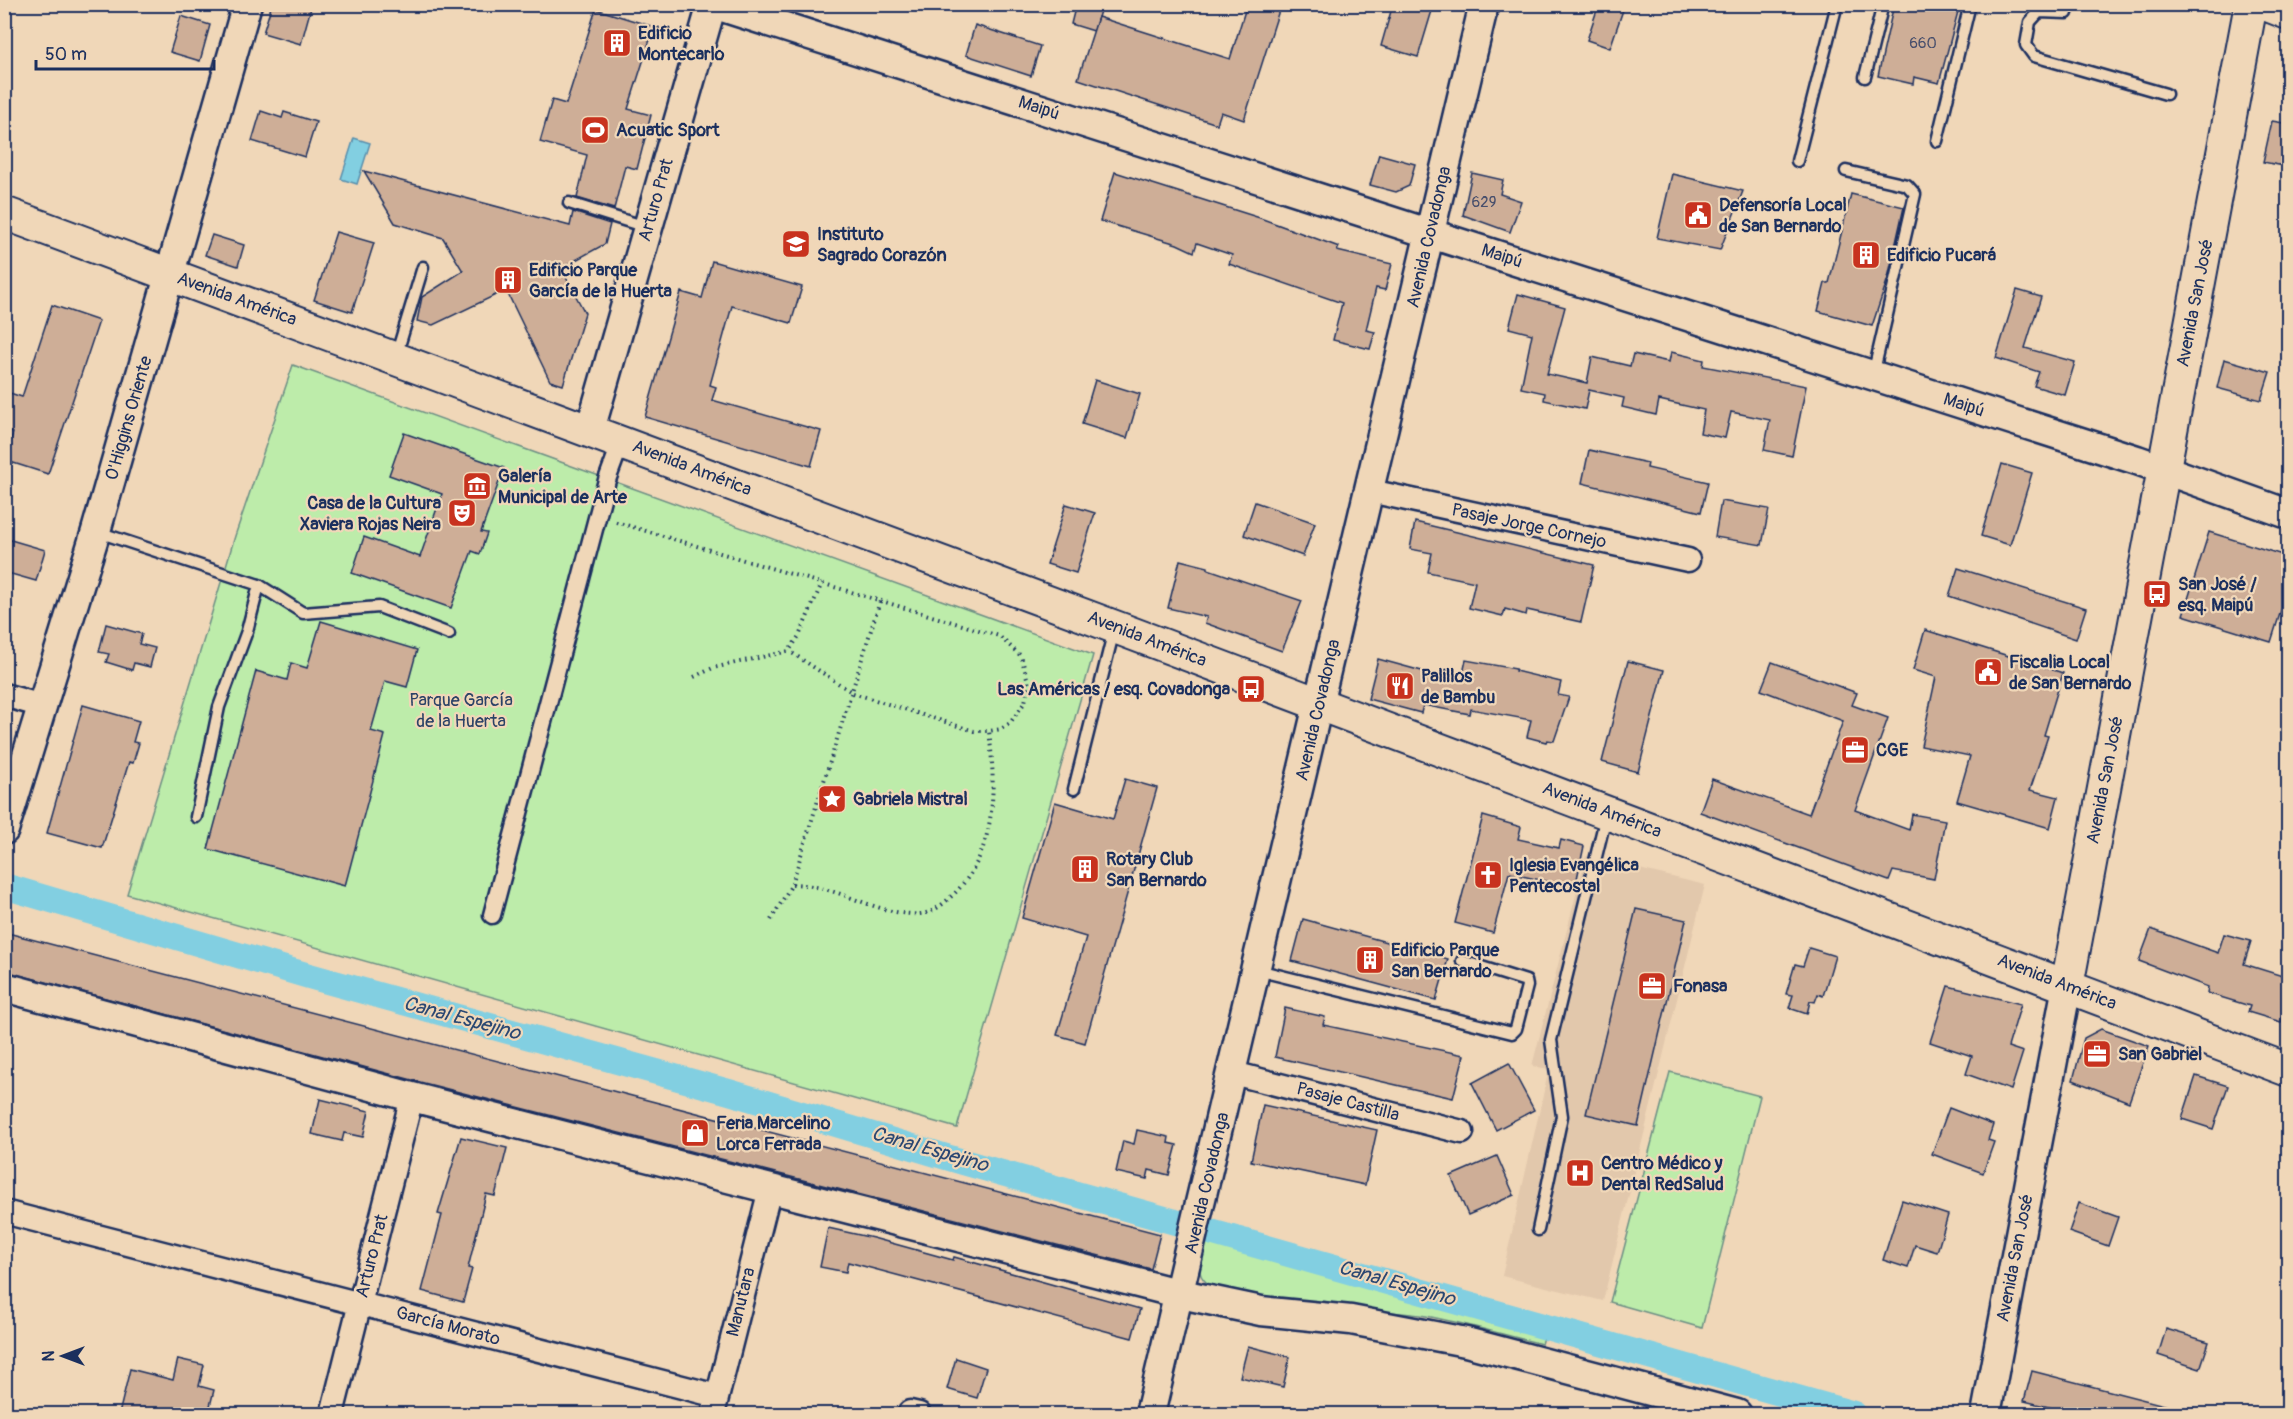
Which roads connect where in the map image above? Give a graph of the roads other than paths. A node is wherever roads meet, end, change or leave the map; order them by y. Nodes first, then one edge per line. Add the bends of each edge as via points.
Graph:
1 (247, 4) edge
2 (712, 4) edge
3 (1484, 4) edge
4 (1837, 4) edge
5 (1883, 4) edge
6 (1970, 4) edge
7 (2069, 4) edge
8 (2251, 4) edge
9 (2265, 4) edge
10 (2289, 14) edge
11 (1865, 77) dead end
12 (2166, 94) dead end
13 (1937, 141) dead end
14 (1797, 161) dead end
15 (1846, 171) dead end
16 (569, 203) dead end
17 (4, 213) edge
18 (648, 228) junction
19 (1430, 234) junction
20 (423, 267) dead end
21 (171, 274) junction
22 (396, 358) junction
23 (1873, 376) junction
24 (590, 430) junction
25 (621, 442) junction
26 (2163, 469) junction
27 (1370, 491) junction
28 (2289, 514) edge
29 (96, 531) junction
30 (1688, 560) dead end
31 (259, 585) junction
32 (1115, 627) junction
33 (449, 634) dead end
34 (4, 695) edge
35 (1320, 704) junction
36 (42, 706) junction
37 (1074, 789) dead end
38 (1607, 812) junction
39 (196, 817) dead end
40 (4, 830) edge
41 (492, 915) dead end
42 (1462, 961) dead end
43 (1257, 970) junction
44 (2067, 986) junction
45 (4, 987) edge
46 (2289, 1070) edge
47 (1233, 1073) junction
48 (412, 1097) junction
49 (1462, 1132) dead end
50 (770, 1189) junction
51 (4, 1212) edge
52 (1538, 1230) dead end
53 (1180, 1294) junction
54 (360, 1303) junction
55 (715, 1405) edge
56 (332, 1414) edge
57 (1150, 1414) edge
58 (1737, 1414) edge
59 (1990, 1414) edge

1 - 21 street, O'Higgins Oriente
2 - 18 street, Arturo Prat
2 - 19 street, Maipú
3 - 19 street, Avenida Covadonga
4 - 14 lane
5 - 11 lane
6 - 13 lane
7 - 12 lane via 2067,13 2039,12 2030,22 2026,45 2034,56
8 - 26 main road, Avenida San José
9 - 10 main road
15 - 23 lane via 1907,184 1915,194
16 - 18 lane
17 - 21 main road, Avenida América
18 - 24 street, Arturo Prat
19 - 23 street, Maipú
19 - 27 street, Avenida Covadonga
20 - 22 lane
21 - 22 main road, Avenida América
21 - 29 street, O'Higgins Oriente
22 - 24 main road, Avenida América
23 - 26 street, Maipú
24 - 25 main road, Avenida América
25 - 32 main road, Avenida América
25 - 41 street
26 - 28 street, Maipú
26 - 44 main road, Avenida San José
27 - 30 street, Pasaje Jorge Cornejo
27 - 35 street, Avenida Covadonga
29 - 31 lane
29 - 36 street, O'Higgins Oriente
31 - 33 lane via 303,613 379,607
31 - 39 lane via 219,707
32 - 35 main road, Avenida América
32 - 37 lane
34 - 36 street
35 - 38 main road, Avenida América
35 - 43 street, Avenida Covadonga
36 - 40 street, O'Higgins Oriente
38 - 44 main road, Avenida América
38 - 52 lane via 1551,1040 1562,1116
42 - 43 lane via 1526,981 1512,1033
43 - 47 street, Avenida Covadonga
44 - 46 main road, Avenida América
44 - 59 street, Avenida San José
45 - 48 street
47 - 49 street, Pasaje Castilla
47 - 53 street, Avenida Covadonga
48 - 50 street
48 - 54 street, Arturo Prat
50 - 53 street
50 - 55 street, Manutara
51 - 54 street, García Morato
53 - 57 street, Avenida Covadonga
53 - 58 street via 1261,1311 1351,1320 1466,1342
54 - 55 street, García Morato
54 - 56 street, Arturo Prat

